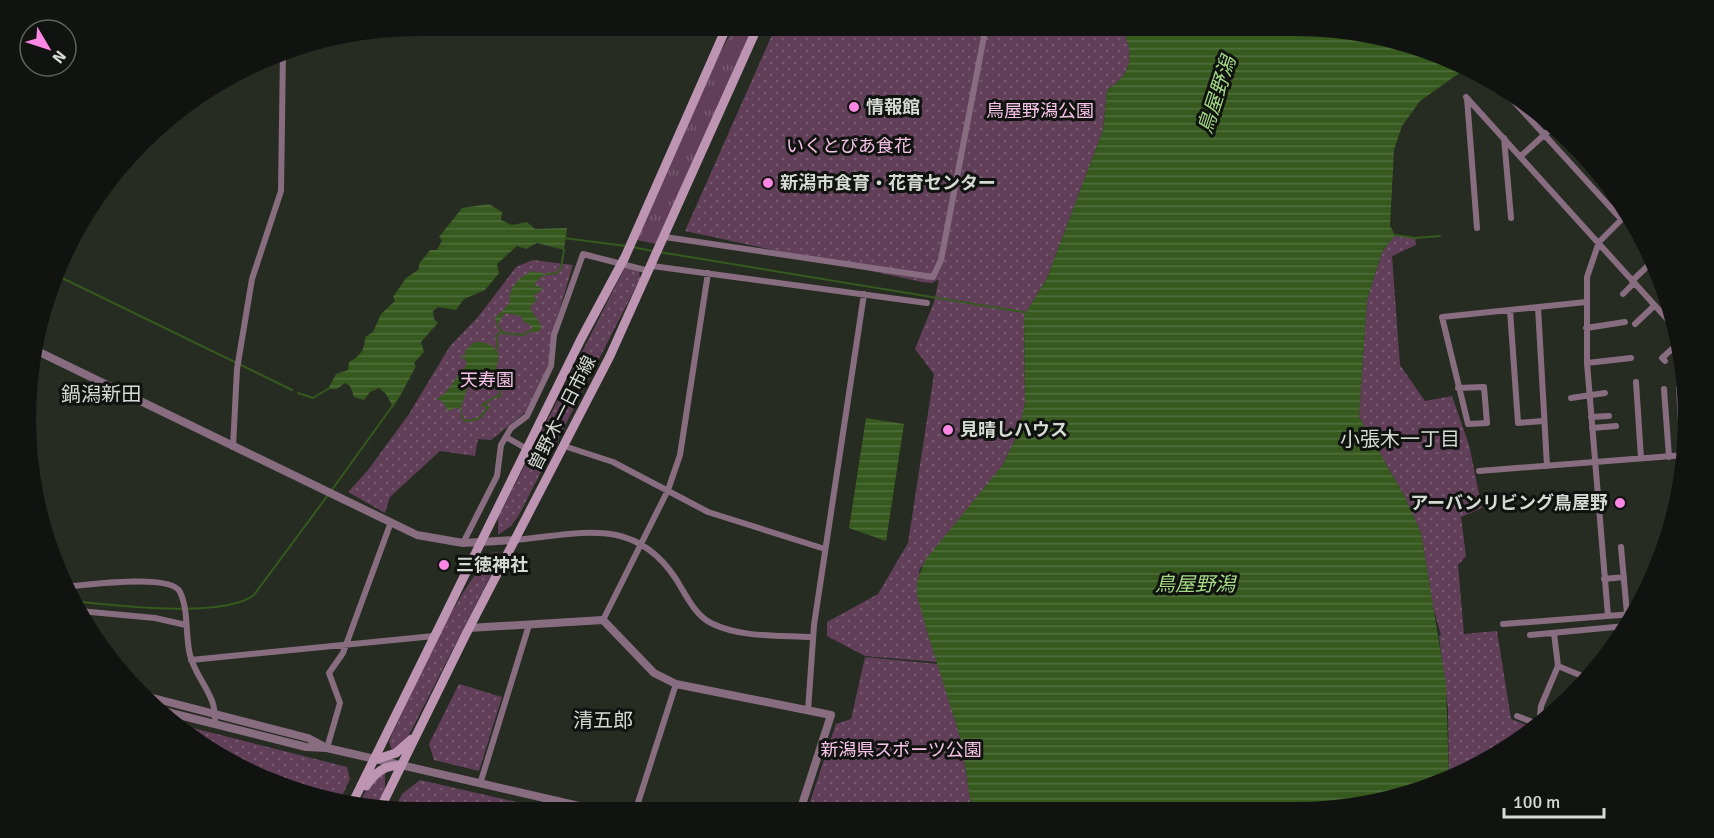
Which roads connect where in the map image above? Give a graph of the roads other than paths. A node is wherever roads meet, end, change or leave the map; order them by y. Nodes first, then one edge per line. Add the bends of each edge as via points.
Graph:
1 (723, 36) edge
2 (754, 36) edge
3 (984, 36) edge
4 (283, 61) edge
5 (1522, 111) edge
6 (1548, 131) edge
7 (1544, 135) junction
8 (1503, 137) junction
9 (1521, 156) junction
10 (1511, 218) dead end
11 (1621, 219) joint
12 (1477, 228) dead end
13 (664, 240) junction
14 (1599, 242) junction
15 (623, 259) junction
16 (652, 266) junction
17 (1647, 267) edge
18 (708, 273) junction
19 (1633, 282) junction
20 (864, 294) junction
21 (1623, 294) dead end
22 (1586, 302) junction
23 (927, 303) dead end
24 (1654, 306) junction
25 (1538, 307) junction
26 (1510, 310) junction
27 (1664, 316) edge
28 (1625, 322) dead end
29 (1635, 324) dead end
30 (1586, 328) junction
31 (1672, 349) edge
32 (42, 353) edge
33 (1631, 358) dead end
34 (1665, 361) dead end
35 (1587, 363) junction
36 (1636, 382) dead end
37 (1458, 388) junction
38 (1664, 389) dead end
39 (1605, 393) dead end
40 (1589, 395) junction
41 (1572, 398) dead end
42 (1609, 416) dead end
43 (1591, 417) junction
44 (1543, 421) junction
45 (1616, 426) dead end
46 (1592, 428) junction
47 (506, 437) junction
48 (564, 446) junction
49 (232, 447) junction
50 (527, 449) junction
51 (1676, 456) edge
52 (1669, 457) junction
53 (1641, 458) junction
54 (1594, 462) junction
55 (1547, 466) junction
56 (1479, 471) dead end
57 (668, 490) junction
58 (1580, 494) dead end
59 (1597, 494) junction
60 (391, 522) junction
61 (515, 540) junction
62 (463, 543) junction
63 (482, 543) junction
64 (641, 543) junction
65 (1621, 547) dead end
66 (825, 549) junction
67 (1624, 578) junction
68 (1604, 579) junction
69 (74, 586) edge
70 (1629, 607) edge
71 (88, 612) edge
72 (1624, 615) edge
73 (1608, 616) junction
74 (603, 620) junction
75 (186, 624) junction
76 (1503, 624) dead end
77 (529, 625) junction
78 (1616, 627) edge
79 (469, 628) junction
80 (1554, 633) junction
81 (1530, 635) dead end
82 (434, 636) junction
83 (813, 637) junction
84 (346, 645) junction
85 (191, 660) junction
86 (1558, 666) junction
87 (1580, 675) edge
88 (676, 684) junction
89 (158, 699) edge
90 (808, 711) junction
91 (1541, 713) edge
92 (175, 714) edge
93 (214, 714) junction
94 (1517, 716) dead end
95 (1530, 721) edge
96 (215, 724) junction
97 (417, 734) junction
98 (327, 748) junction
99 (374, 760) junction
100 (401, 766) junction
101 (480, 784) junction
102 (356, 796) joint
103 (384, 800) edge
104 (560, 802) edge
105 (638, 802) edge
106 (803, 802) edge

1 - 15 main road, 曽野木一日市線
2 - 13 main road, 曽野木一日市線
3 - 13 street via 940,260 933,277
4 - 49 street via 281,191 252,279 237,369
5 - 7 street
6 - 7 street
7 - 9 street
7 - 11 street
8 - 9 street
8 - 10 street
8 - 12 street via 1467,97
9 - 14 street
11 - 14 street
13 - 16 main road, 曽野木一日市線
14 - 19 street
14 - 22 street via 1587,277
15 - 16 street
15 - 47 street via 583,254 554,335 551,366 526,416
15 - 50 main road, 曽野木一日市線
16 - 18 street
16 - 48 main road, 曽野木一日市線
17 - 19 street
18 - 20 street
18 - 57 street via 680,455
19 - 21 street
19 - 24 street
20 - 23 street
20 - 66 street
22 - 25 street
22 - 30 street
24 - 27 street
24 - 29 street
25 - 26 street
25 - 44 street
26 - 37 street via 1442,317
26 - 44 street via 1518,423
28 - 30 street
30 - 35 street
31 - 34 street via 1662,357
32 - 49 street
33 - 35 street
35 - 40 street
36 - 53 street
37 - 37 street via 1468,424 1487,423 1484,387
38 - 52 street
39 - 40 street
40 - 41 street
40 - 43 street
42 - 43 street
43 - 46 street
44 - 55 street
45 - 46 street
46 - 54 street
47 - 50 street
47 - 62 street via 501,445 497,476
48 - 57 street via 612,462
48 - 61 main road, 曽野木一日市線
49 - 60 street
50 - 63 main road, 曽野木一日市線
51 - 52 street
52 - 53 street
53 - 54 street
54 - 55 street
54 - 59 street
55 - 56 street
57 - 64 street
57 - 66 street via 708,512
58 - 59 street
59 - 68 street
60 - 62 street via 427,538
60 - 84 street
61 - 63 street
61 - 64 street via 608,531
61 - 79 main road, 曽野木一日市線
62 - 63 street
63 - 82 main road, 曽野木一日市線
64 - 74 street
64 - 83 street via 664,561 698,614 713,624 738,631
65 - 67 street
66 - 83 street
67 - 68 street
67 - 70 street
68 - 73 street
69 - 75 street via 167,582 179,590
71 - 75 street
72 - 73 street
73 - 76 street
74 - 77 street
74 - 88 street via 654,674
75 - 85 street
77 - 79 street
77 - 101 street
78 - 80 street
79 - 97 main road, 曽野木一日市線
80 - 81 street
80 - 86 street
82 - 84 street
82 - 99 main road, 曽野木一日市線
83 - 90 street
84 - 85 street
84 - 98 street via 328,673 340,703
85 - 93 street via 212,700
86 - 87 street
86 - 91 street
88 - 90 street
88 - 105 street
89 - 93 street
90 - 106 street via 831,715
92 - 96 street
93 - 96 street
93 - 98 street via 308,738
94 - 95 street
96 - 98 street via 306,747
97 - 99 main road via 396,753
97 - 100 main road, 曽野木一日市線
98 - 99 street
99 - 100 street
99 - 102 main road, 曽野木一日市線
100 - 101 street
100 - 102 main road via 379,771
100 - 103 main road, 曽野木一日市線
101 - 104 street

